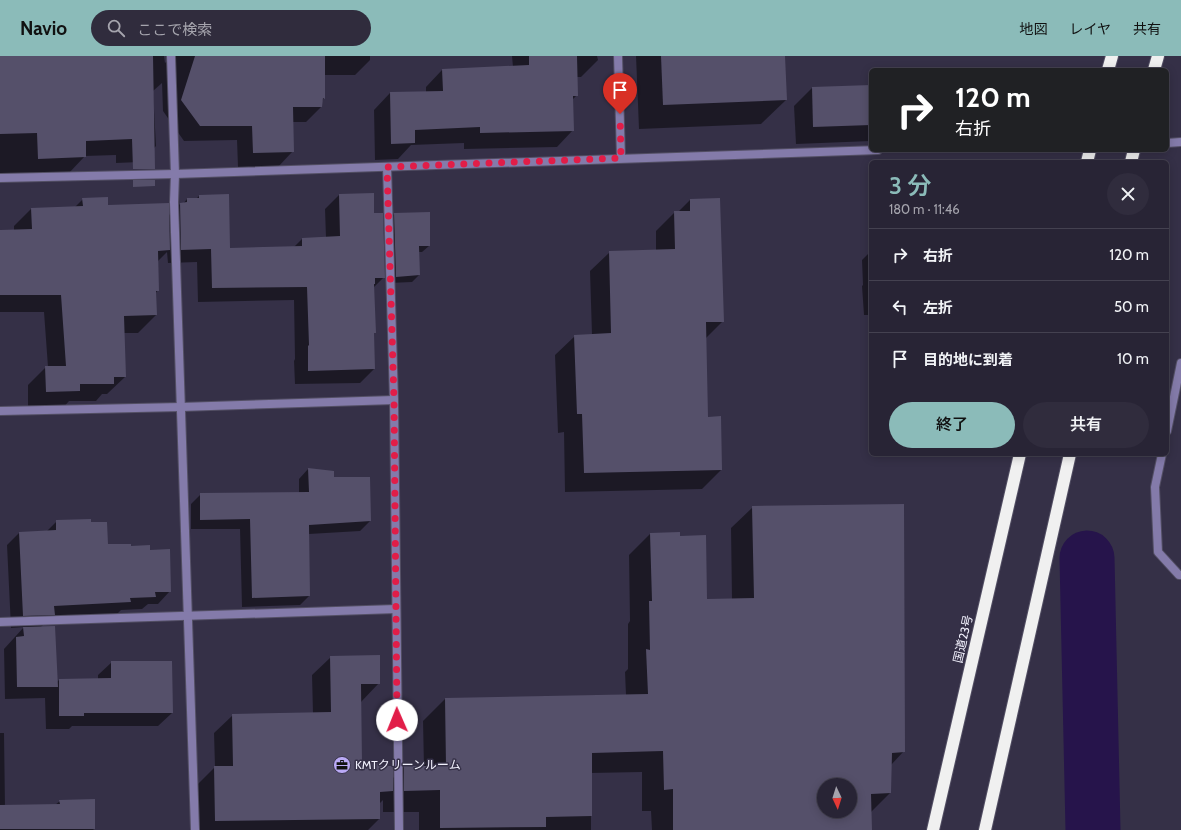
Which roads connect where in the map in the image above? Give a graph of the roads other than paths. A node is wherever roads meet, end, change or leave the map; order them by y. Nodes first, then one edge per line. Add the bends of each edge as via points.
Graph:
1 (171, 56) edge
2 (618, 56) edge
3 (1112, 56) edge
4 (1158, 56) edge
5 (1109, 68) edge
6 (1155, 68) edge
7 (1181, 142) edge
8 (1169, 143) edge
9 (869, 150) edge
10 (621, 158) junction
11 (387, 167) junction
12 (175, 174) junction
13 (0, 178) edge
14 (1181, 363) edge
15 (394, 400) junction
16 (181, 407) junction
17 (0, 411) edge
18 (1169, 421) edge
19 (1020, 456) edge
20 (1070, 456) edge
21 (1162, 456) edge
22 (1181, 576) edge
23 (396, 609) junction
24 (188, 616) junction
25 (0, 622) edge
26 (196, 830) edge
27 (399, 830) edge
28 (933, 830) edge
29 (985, 830) edge

1 - 12 street
2 - 10 street
3 - 5 highway
4 - 6 highway
7 - 8 street
9 - 10 street
10 - 11 street
11 - 12 street
11 - 15 street
12 - 13 street
12 - 16 street
14 - 18 street
15 - 16 street
15 - 23 street
16 - 17 street
16 - 24 street
19 - 28 highway, 国道23号
20 - 29 highway
21 - 22 street via 1156,487 1158,552
23 - 24 street
23 - 27 street
24 - 25 street
24 - 26 street

